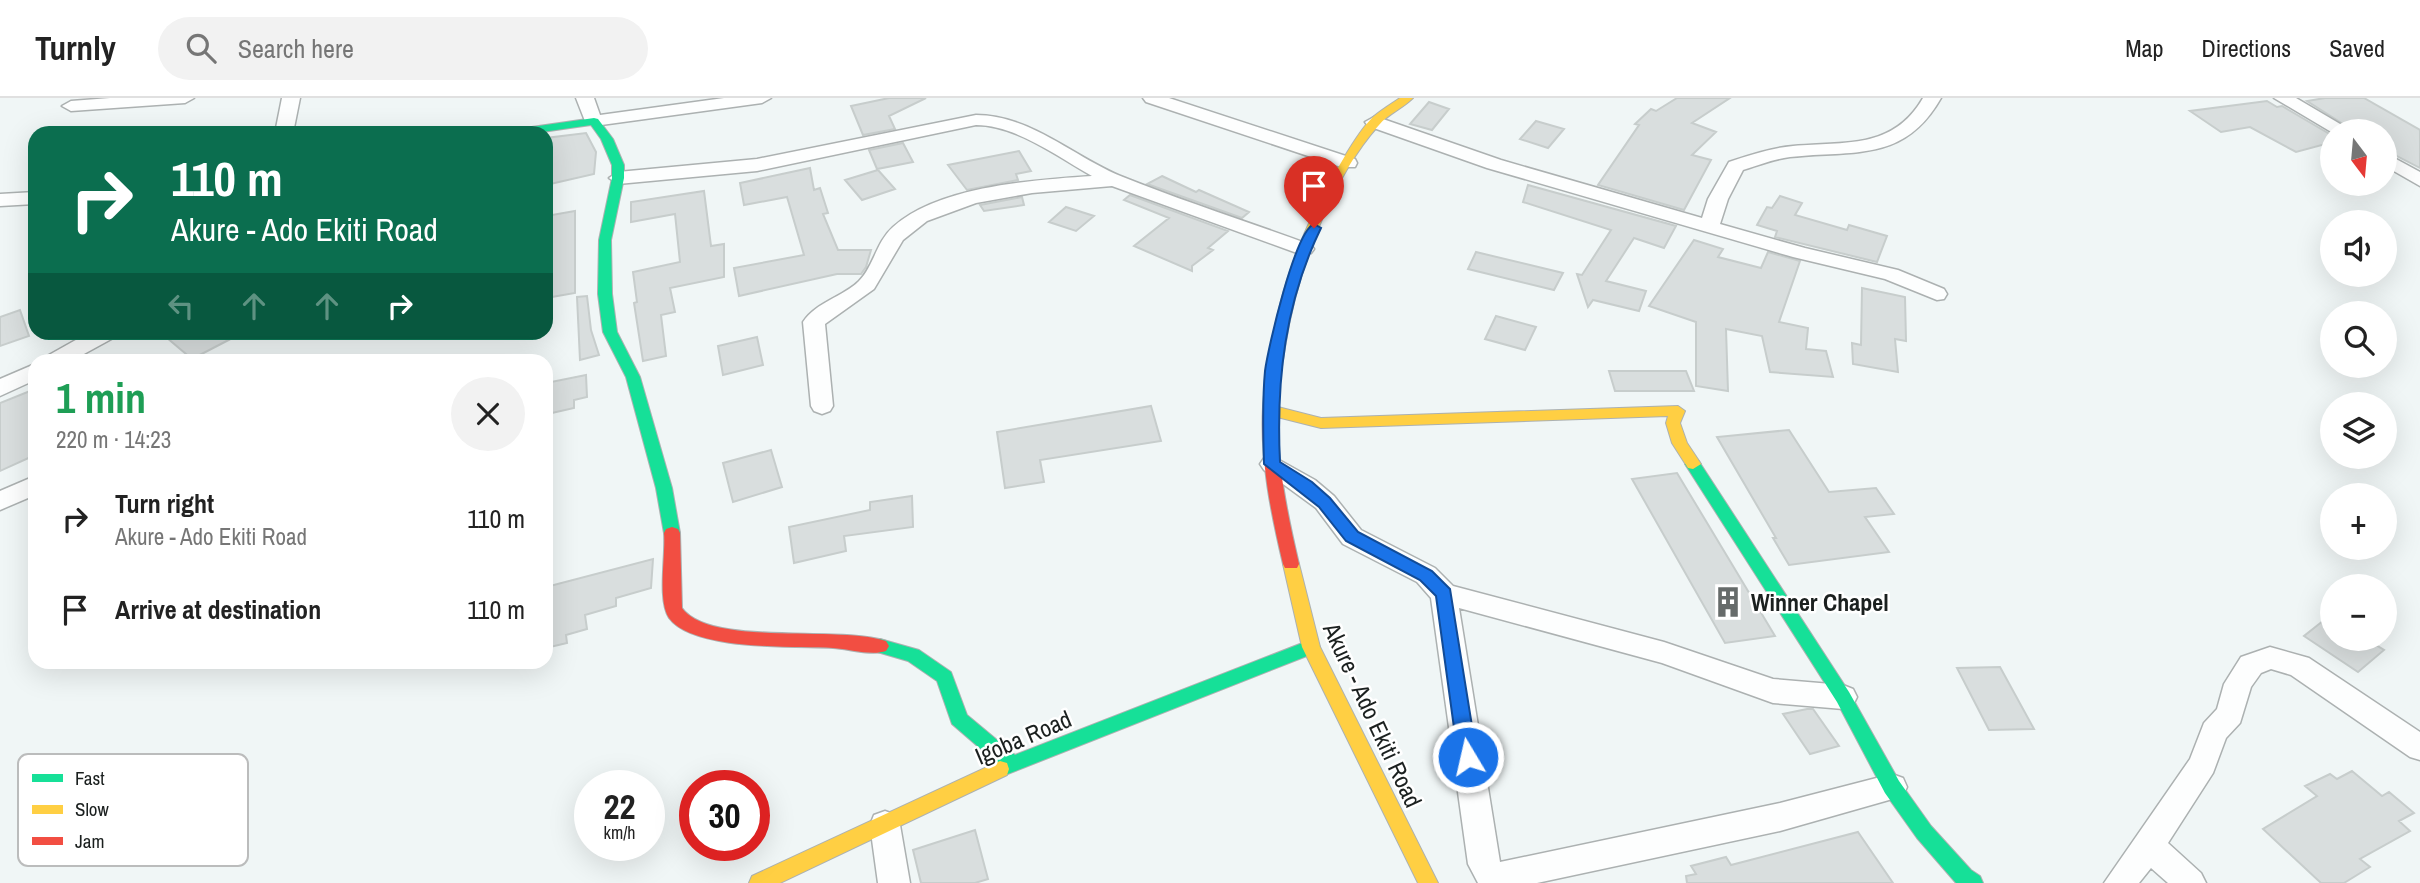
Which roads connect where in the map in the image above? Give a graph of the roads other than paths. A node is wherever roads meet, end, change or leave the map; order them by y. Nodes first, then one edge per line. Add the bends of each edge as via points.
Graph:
1 (185, 98) edge
2 (291, 98) edge
3 (585, 98) edge
4 (762, 98) edge
5 (1152, 98) edge
6 (1407, 98) edge
7 (1932, 98) edge
8 (2284, 98) edge
9 (71, 106) dead end
10 (2322, 119) edge
11 (594, 121) junction
12 (1374, 122) junction
13 (285, 126) edge
14 (553, 127) edge
15 (1348, 163) junction
16 (2398, 165) edge
17 (2418, 177) edge
18 (618, 178) junction
19 (1114, 180) junction
20 (28, 198) edge
21 (0, 200) edge
22 (1710, 225) junction
23 (1304, 249) junction
24 (1937, 294) dead end
25 (95, 340) edge
26 (74, 354) edge
27 (28, 374) edge
28 (0, 388) edge
29 (822, 407) dead end
30 (1270, 410) junction
31 (1272, 464) junction
32 (28, 488) edge
33 (0, 502) edge
34 (1444, 594) junction
35 (1311, 647) junction
36 (1843, 697) junction
37 (2420, 748) edge
38 (1012, 764) junction
39 (1892, 787) junction
40 (885, 825) junction
41 (2150, 846) junction
42 (759, 883) edge
43 (894, 883) edge
44 (1428, 883) edge
45 (1973, 883) edge
46 (2120, 883) edge
47 (2190, 883) edge

1 - 9 street
2 - 13 street
3 - 11 street
4 - 11 street
5 - 15 street
6 - 12 street, Akure - Ado Ekiti Road
7 - 22 street via 1925,116 1907,132 1881,142 1765,156 1736,166
8 - 10 street
11 - 14 street
11 - 18 street via 613,150
12 - 15 street, Akure - Ado Ekiti Road
12 - 22 street via 1494,164
15 - 23 street, Akure - Ado Ekiti Road
16 - 17 street
18 - 19 street via 755,166 989,120 1029,134
18 - 38 street via 605,240 610,332 633,377 664,488 674,542 676,613 686,623 714,634 866,642 914,655 944,677 959,719
19 - 23 street
19 - 29 street via 966,199 915,219 898,232 879,271 814,322
20 - 21 street
22 - 24 street via 1800,253 1891,274
23 - 30 street, Akure - Ado Ekiti Road via 1280,327
25 - 26 street
27 - 28 street
30 - 31 street, Akure - Ado Ekiti Road
30 - 36 street via 1321,423 1678,411 1673,423 1681,443
31 - 34 street via 1325,502 1352,537 1426,575
31 - 35 street, Akure - Ado Ekiti Road via 1281,524
32 - 33 street
34 - 36 street via 1664,653 1773,691
34 - 39 street via 1484,864 1498,877 1780,817
35 - 38 street, Igoba Road
35 - 44 street, Akure - Ado Ekiti Road
36 - 39 street
37 - 41 street via 2299,666 2270,658 2251,665 2238,684 2230,715 2214,732 2203,764
38 - 40 street, Igoba Road
39 - 45 street via 1924,832
40 - 42 street, Igoba Road
40 - 43 street
41 - 46 street
41 - 47 street

